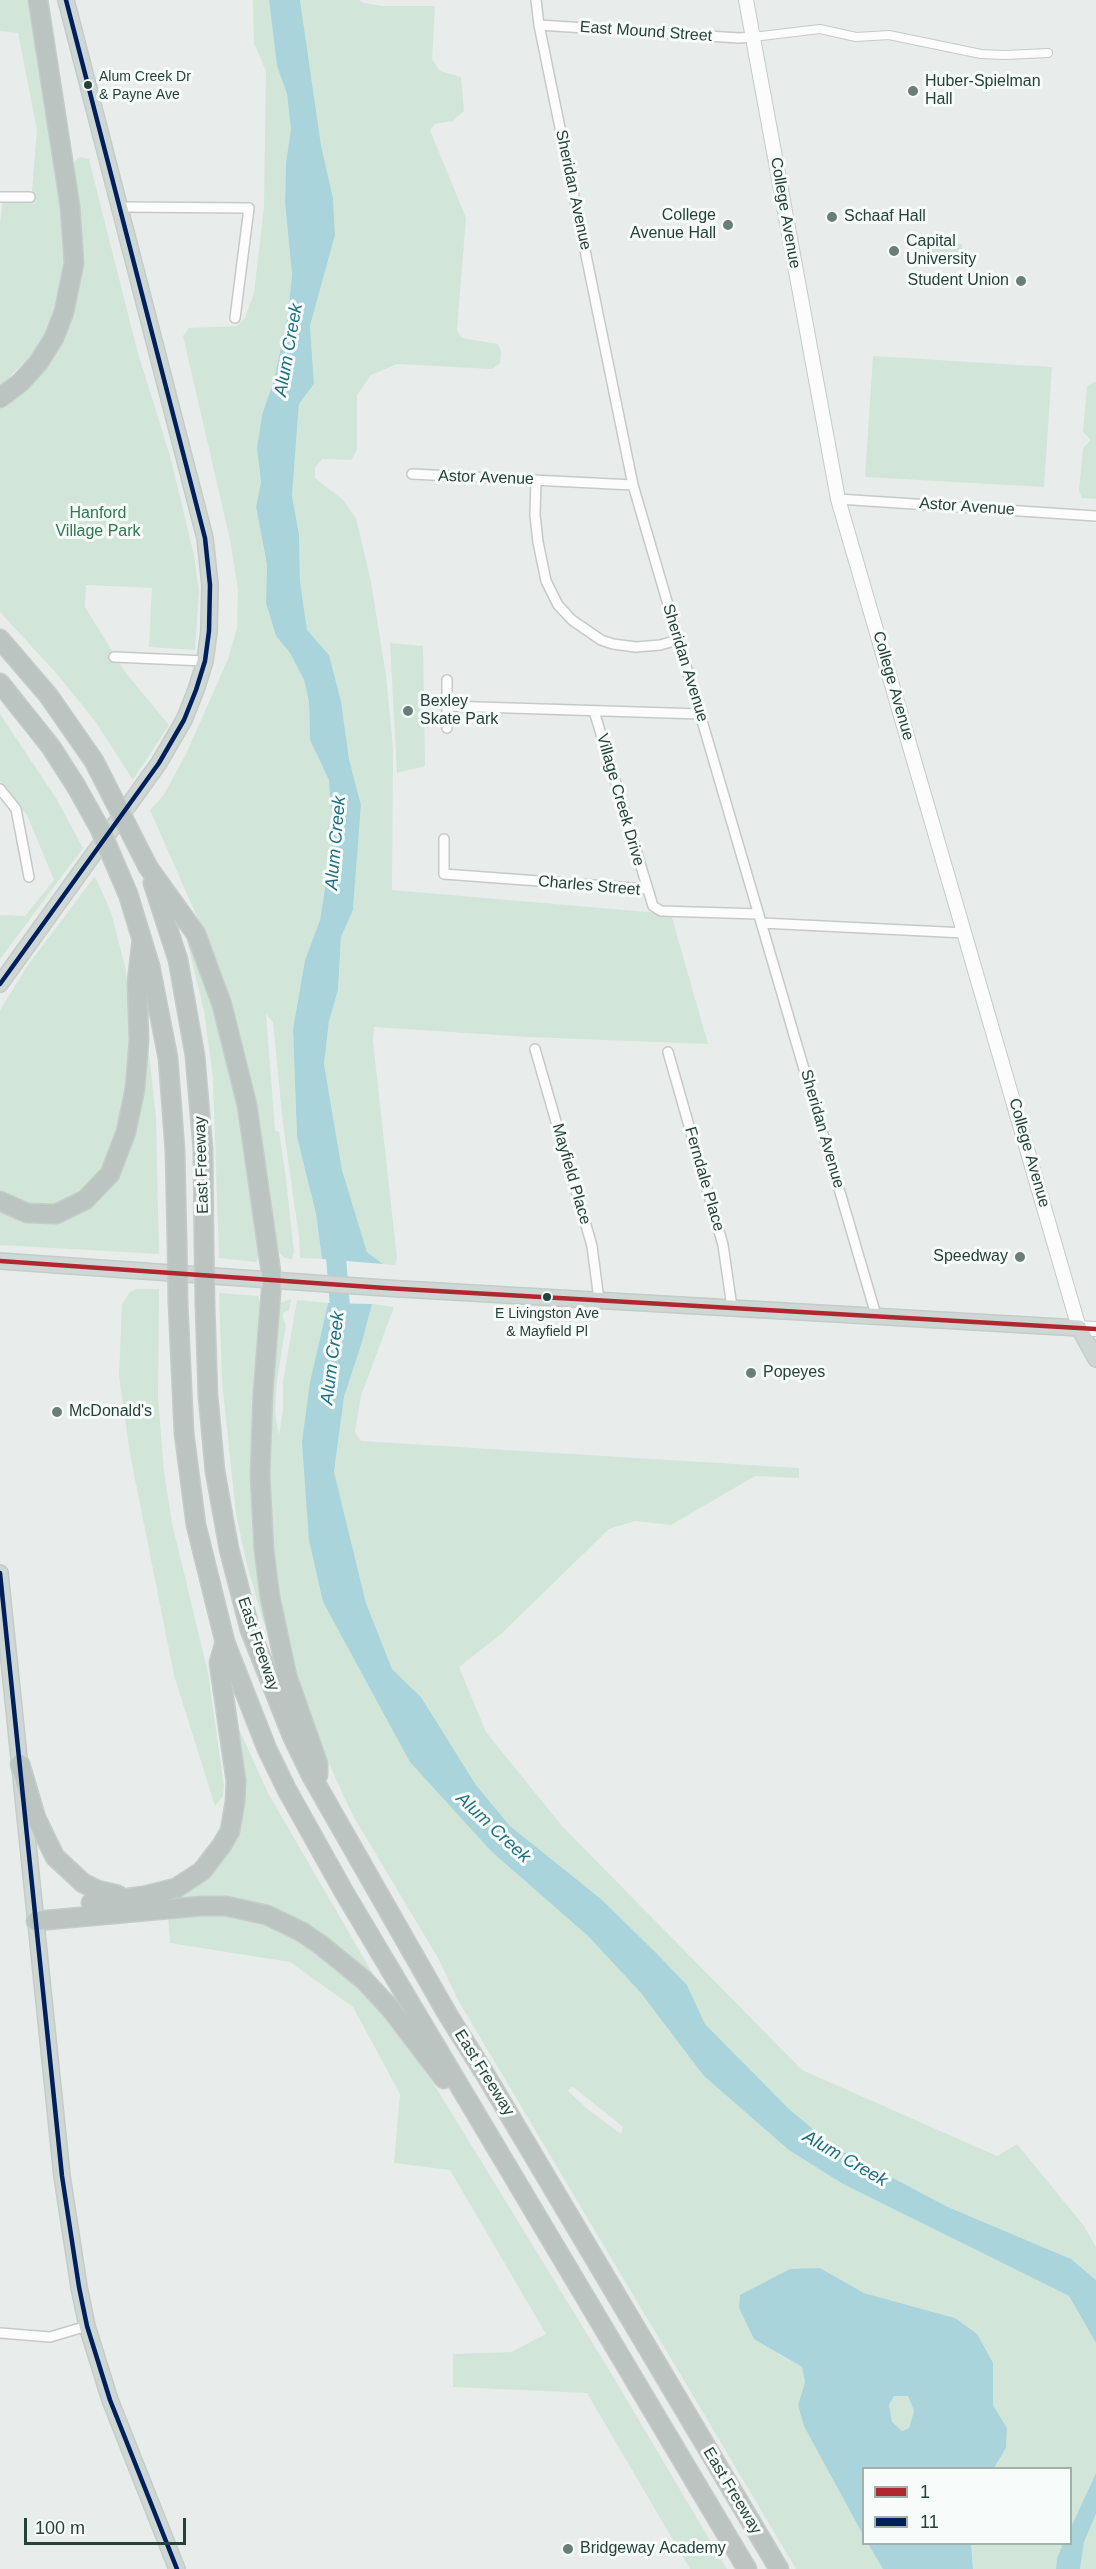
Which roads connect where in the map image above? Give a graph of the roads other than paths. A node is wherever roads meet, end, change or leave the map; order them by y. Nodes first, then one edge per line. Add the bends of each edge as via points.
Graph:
1 (38, 0) edge
2 (66, 0) edge
3 (536, 0) edge
4 (746, 0) edge
5 (539, 24) junction
6 (753, 37) junction
7 (1048, 53) dead end
8 (0, 197) edge
9 (30, 197) dead end
10 (119, 207) junction
11 (235, 318) dead end
12 (0, 398) edge
13 (412, 474) dead end
14 (536, 480) junction
15 (633, 485) junction
16 (838, 499) junction
17 (1096, 516) edge
18 (0, 639) edge
19 (678, 640) junction
20 (114, 657) dead end
21 (205, 661) junction
22 (447, 680) dead end
23 (0, 682) edge
24 (447, 706) junction
25 (594, 711) junction
26 (700, 714) junction
27 (447, 728) dead end
28 (0, 789) edge
29 (444, 839) dead end
30 (148, 867) junction
31 (29, 877) dead end
32 (646, 889) junction
33 (760, 919) junction
34 (965, 933) junction
35 (142, 939) junction
36 (0, 984) edge
37 (535, 1049) dead end
38 (668, 1052) dead end
39 (0, 1201) edge
40 (0, 1261) edge
41 (204, 1275) junction
42 (272, 1279) junction
43 (599, 1300) junction
44 (732, 1307) junction
45 (876, 1315) junction
46 (1079, 1328) junction
47 (1096, 1329) edge
48 (1096, 1336) edge
49 (1096, 1359) edge
50 (0, 1573) edge
51 (225, 1642) junction
52 (20, 1764) junction
53 (317, 1786) junction
54 (144, 1896) junction
55 (36, 1922) junction
56 (493, 2142) junction
57 (87, 2326) junction
58 (0, 2333) edge
59 (177, 2569) edge
60 (747, 2569) edge
61 (779, 2569) edge

1 - 12 highway via 70,206 74,263 54,338 39,362
2 - 10 main road
3 - 5 street, Sheridan Avenue
4 - 6 main road, College Avenue
5 - 6 street, East Mound Street
5 - 15 street, Sheridan Avenue
6 - 7 street via 820,29 856,37 889,35 981,54
6 - 16 main road, College Avenue
8 - 9 street
10 - 11 street via 249,208
10 - 21 main road via 205,538 211,608
13 - 14 street, Astor Avenue
14 - 15 street, Astor Avenue
14 - 19 street via 538,542 546,581 558,605 572,621 613,644 636,647
15 - 19 street, Sheridan Avenue
16 - 17 street, Astor Avenue
16 - 34 main road, College Avenue
18 - 30 highway, East Freeway, bridge via 48,695 94,761
19 - 26 street, Sheridan Avenue
20 - 21 street
21 - 36 main road via 184,720 159,763
22 - 24 street
23 - 35 highway, East Freeway, bridge via 51,747 100,829
24 - 25 street, Village Creek Drive
24 - 27 street
25 - 26 street, Village Creek Drive
25 - 32 street, Village Creek Drive
26 - 33 street, Sheridan Avenue
28 - 31 street via 19,818
29 - 32 street, Charles Street via 444,874
30 - 41 highway, East Freeway, bridge via 178,960 195,1056 203,1150
30 - 42 highway via 196,934 222,1005 247,1105
32 - 33 street, Charles Street via 653,906 661,911
33 - 34 street, Charles Street
33 - 45 street, Sheridan Avenue
34 - 46 main road, College Avenue
35 - 39 highway via 135,1089 126,1132 110,1174 85,1200 56,1214 27,1213
35 - 51 highway, East Freeway, bridge via 168,1058 175,1150 181,1392 189,1477 204,1561
37 - 43 street, Mayfield Place via 592,1246
38 - 44 street, Ferndale Place via 723,1245
40 - 41 main road
41 - 42 main road
41 - 53 highway, East Freeway, bridge via 208,1396 215,1471 229,1549 260,1656
42 - 43 main road
42 - 53 highway via 260,1475 264,1550 287,1676 318,1764
43 - 44 main road
44 - 45 main road
45 - 46 main road
46 - 47 main road
46 - 48 street
46 - 49 main road, College Avenue
50 - 52 main road
51 - 54 highway via 219,1663 236,1781 230,1831 212,1860 190,1881 160,1894
51 - 56 highway, East Freeway via 286,1790
52 - 54 highway via 36,1818 55,1857 68,1871 112,1895
52 - 55 main road
53 - 61 highway, East Freeway via 448,2015
54 - 55 highway via 50,1908
55 - 56 highway via 201,1906 253,1910 280,1920 339,1958 377,1993
55 - 57 main road via 68,2219
56 - 60 highway, East Freeway
57 - 58 street via 50,2337
57 - 59 main road via 110,2400

